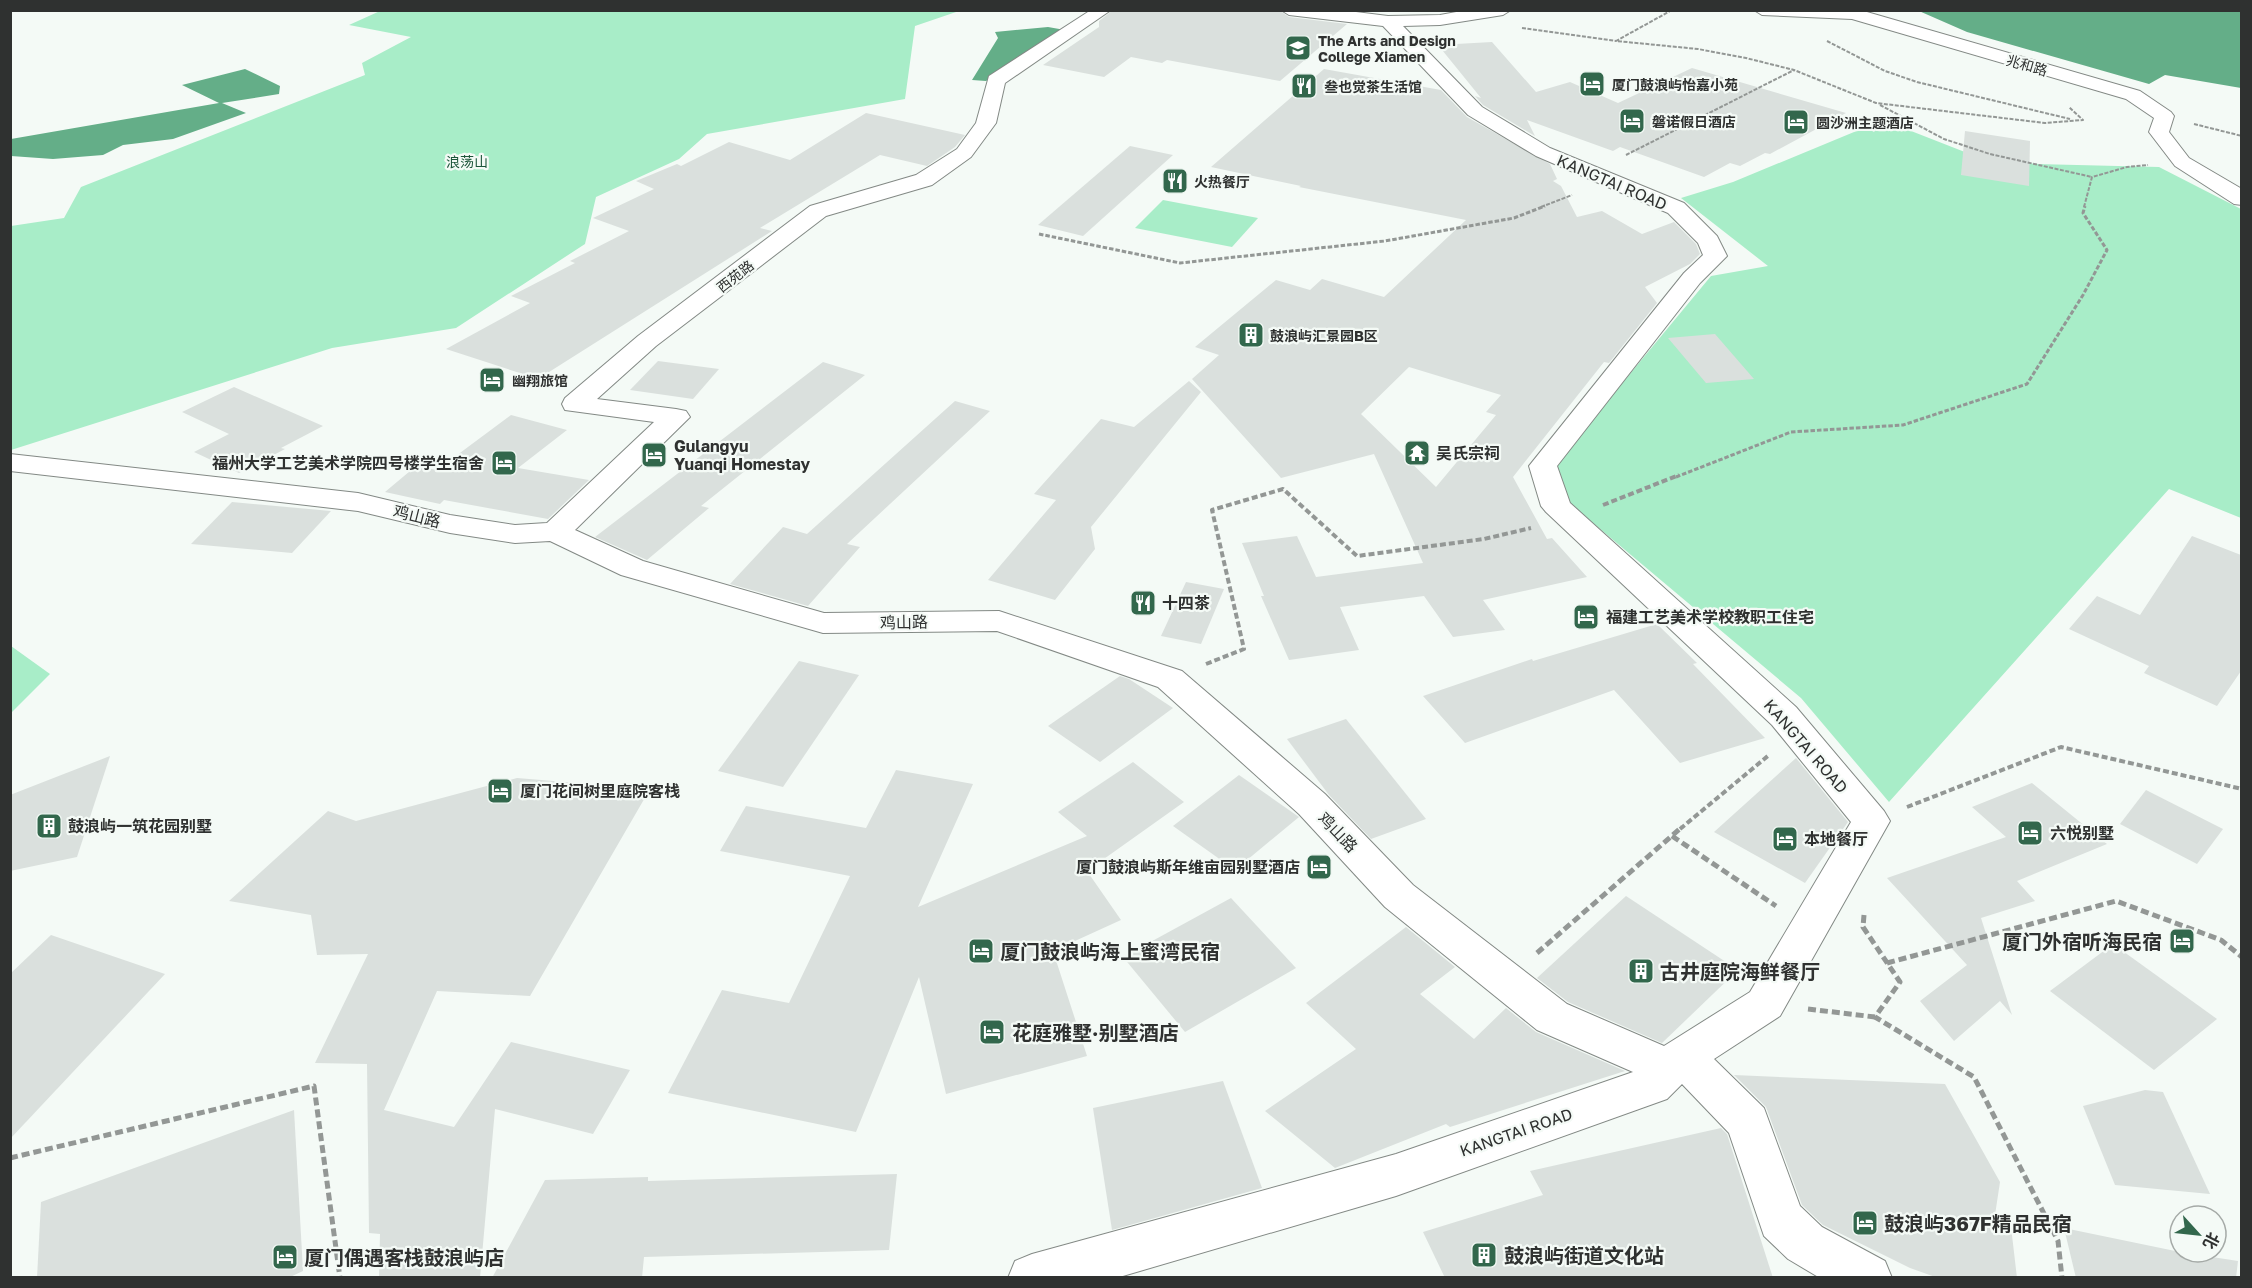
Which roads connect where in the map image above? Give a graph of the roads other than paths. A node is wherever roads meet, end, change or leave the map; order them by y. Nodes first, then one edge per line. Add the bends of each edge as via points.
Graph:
1 (1103, 10) edge
2 (1289, 10) edge
3 (1503, 10) edge
4 (1762, 10) edge
5 (1388, 21) junction
6 (2241, 200) edge
7 (10, 462) edge
8 (555, 532) junction
9 (1676, 1062) junction
10 (1032, 1278) edge
11 (1868, 1278) edge

1 - 8 street, 西苑路 via 996,80 986,123 964,153 924,180 818,211 647,341 575,404 676,417
2 - 5 street
3 - 5 street via 1440,20
4 - 6 street, 兆和路 via 1853,14 2133,95 2164,116 2159,132 2182,162
5 - 9 street, KANGTAI ROAD via 1475,111 1543,152 1676,208 1709,241 1715,256 1692,278 1543,466 1556,506 1784,716 1871,821 1765,1004
7 - 8 street, 鸡山路 via 358,501 450,524 515,534
8 - 9 street, 鸡山路 via 632,568 823,624 999,621 1170,679 1312,804 1399,896 1552,1017
9 - 10 street, KANGTAI ROAD via 1652,1085 1396,1175
9 - 11 street via 1749,1122 1780,1220 1805,1243

